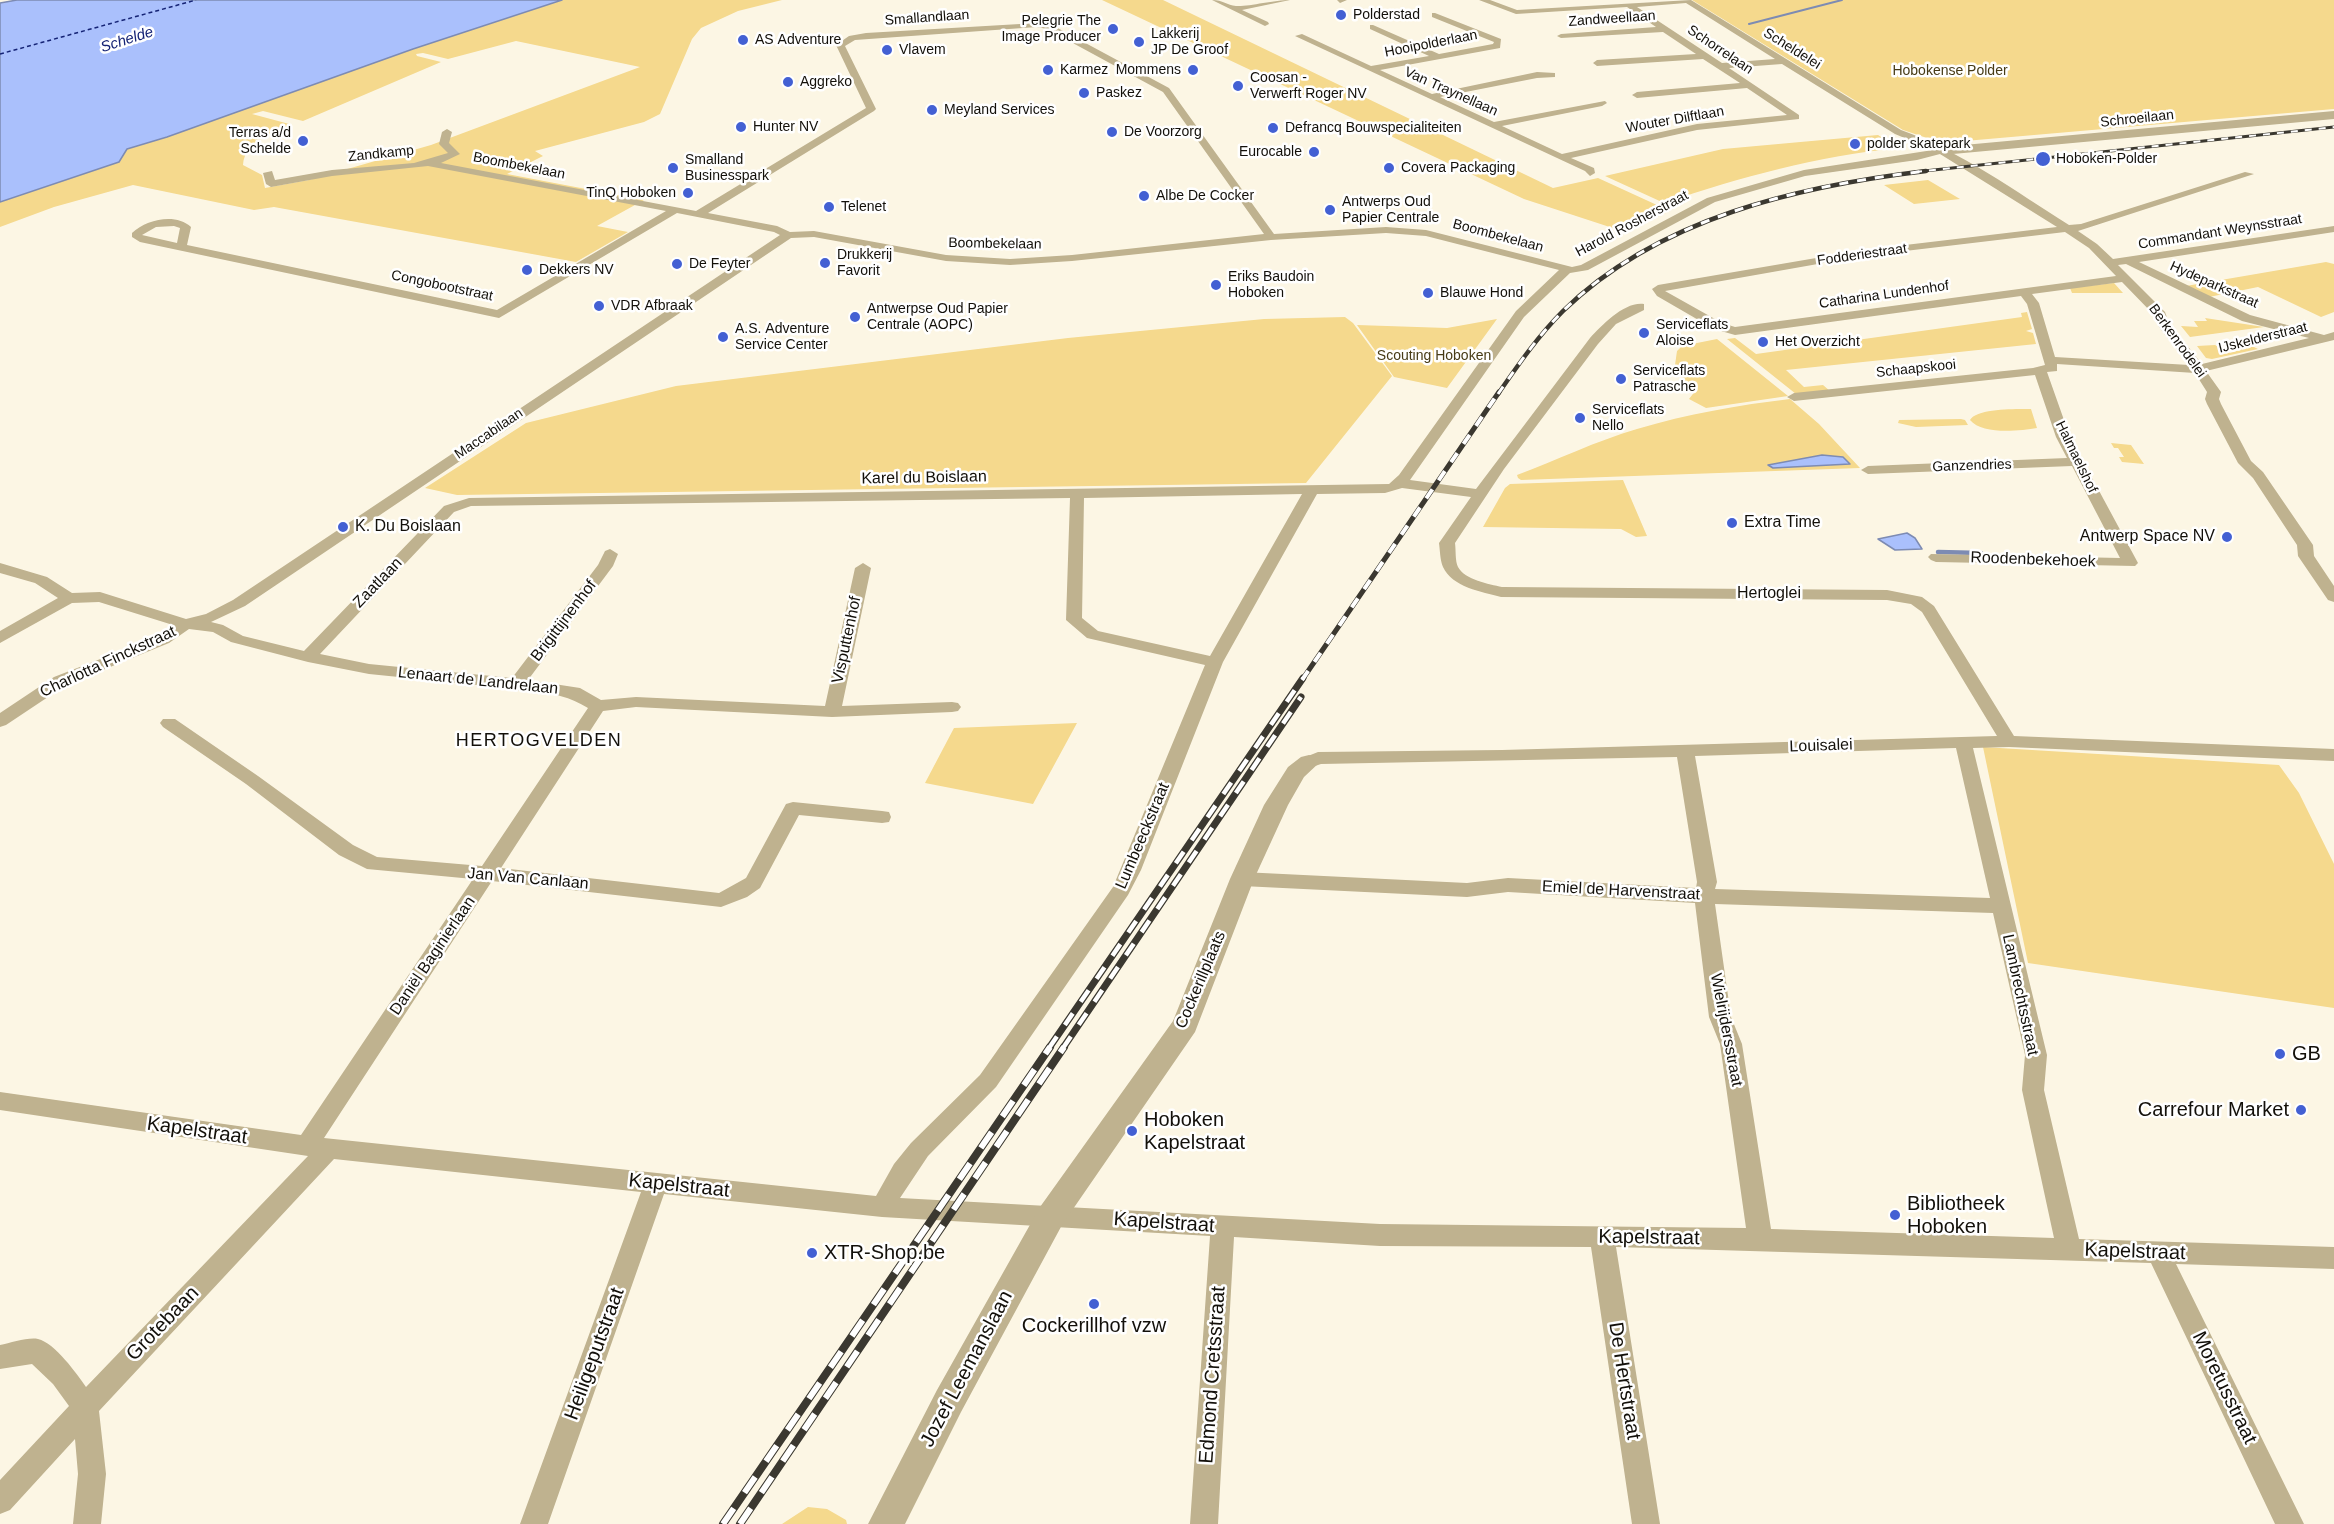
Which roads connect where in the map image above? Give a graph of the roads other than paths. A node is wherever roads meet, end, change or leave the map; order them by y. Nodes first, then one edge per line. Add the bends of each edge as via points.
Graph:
1 (1216, 0) edge
2 (1286, 0) edge
3 (1483, 0) edge
4 (1687, 1) edge
5 (1629, 5) junction
6 (1233, 9) junction
7 (1435, 15) dead end
8 (1265, 24) dead end
9 (1373, 27) dead end
10 (1665, 29) junction
11 (1299, 36) dead end
12 (1561, 36) dead end
13 (1704, 56) junction
14 (1439, 57) junction
15 (1785, 61) junction
16 (1597, 63) dead end
17 (1720, 66) junction
18 (1370, 69) junction
19 (1552, 75) dead end
20 (1749, 85) junction
21 (1637, 95) dead end
22 (1430, 97) junction
23 (1602, 103) dead end
24 (2334, 115) edge
25 (1797, 117) joint
26 (1884, 122) junction
27 (1493, 126) junction
28 (447, 132) dead end
29 (1942, 151) junction
30 (1560, 157) junction
31 (1917, 157) junction
32 (426, 163) junction
33 (268, 173) dead end
34 (1590, 173) dead end
35 (2248, 174) dead end
36 (674, 210) junction
37 (698, 214) junction
38 (2067, 228) junction
39 (2334, 229) edge
40 (789, 235) junction
41 (1270, 237) junction
42 (181, 247) dead end
43 (2130, 262) junction
44 (2111, 263) junction
45 (1566, 270) junction
46 (2125, 278) junction
47 (1658, 289) joint
48 (2024, 292) junction
49 (1640, 307) dead end
50 (2329, 337) edge
51 (2045, 366) junction
52 (2199, 369) junction
53 (1794, 397) dead end
54 (2076, 462) junction
55 (1868, 470) dead end
56 (1399, 483) junction
57 (1312, 490) junction
58 (1077, 494) junction
59 (1479, 494) junction
60 (449, 509) joint
61 (610, 554) dead end
62 (1936, 557) dead end
63 (2130, 563) joint
64 (0, 567) edge
65 (863, 568) dead end
66 (2334, 597) edge
67 (69, 598) junction
68 (186, 624) junction
69 (0, 638) edge
70 (308, 657) junction
71 (1215, 662) junction
72 (515, 686) junction
73 (598, 706) junction
74 (952, 707) dead end
75 (832, 712) junction
76 (0, 721) edge
77 (169, 723) dead end
78 (1963, 741) junction
79 (2009, 741) junction
80 (1685, 750) junction
81 (2334, 755) edge
82 (1309, 762) joint
83 (882, 817) dead end
84 (487, 875) junction
85 (1242, 879) junction
86 (1704, 896) junction
87 (2000, 906) junction
88 (0, 1101) edge
89 (318, 1148) junction
90 (656, 1184) junction
91 (882, 1208) junction
92 (1051, 1216) junction
93 (1223, 1227) junction
94 (1602, 1237) junction
95 (1760, 1239) junction
96 (2069, 1249) junction
97 (2158, 1252) junction
98 (2334, 1258) edge
99 (0, 1358) edge
100 (85, 1407) junction
101 (0, 1500) edge
102 (87, 1524) edge
103 (534, 1524) edge
104 (886, 1524) edge
105 (1204, 1524) edge
106 (1646, 1524) edge
107 (2290, 1524) edge

1 - 6 street
2 - 6 street
3 - 5 street via 1516,12
4 - 5 street
4 - 15 street, Scheldelei
5 - 10 street, Schorrelaan
6 - 8 street
7 - 14 street, Hooipolderlaan via 1498,42 1497,46
9 - 14 street
10 - 12 street, Zandweellaan
10 - 13 street, Schorrelaan
11 - 18 street, Van Traynellaan
13 - 16 street
13 - 17 street, Schorrelaan
14 - 18 street, Hooipolderlaan
15 - 17 street
15 - 26 street, Scheldelei
17 - 20 street, Schorrelaan
18 - 22 street, Van Traynellaan
19 - 22 street
20 - 21 street
20 - 25 street, Schorrelaan
22 - 27 street, Van Traynellaan
23 - 27 street
24 - 29 street, Schroeilaan
25 - 30 street, Wouter Dilftlaan via 1696,127
26 - 29 street, Scheldelei
26 - 31 street, Scheldelei via 1880,130
27 - 30 street, Van Traynellaan
28 - 32 street via 444,144 455,154
29 - 31 street, Harold Rosherstraat
29 - 38 street, Berkenrodelei
30 - 34 street, Van Traynellaan
31 - 45 street, Harold Rosherstraat via 1804,173 1711,200 1584,268
32 - 33 street, Zandkamp via 271,184
32 - 36 street, Boombekelaan
35 - 38 street, Fodderiestraat via 2082,227
36 - 37 street, Boombekelaan
36 - 42 street, Congobootstraat via 499,314
37 - 40 street, Boombekelaan via 777,229
37 - 41 street, Smallandlaan via 871,109 840,45 844,42 866,36 1037,25 1049,27 1166,90
38 - 44 street, Berkenrodelei
38 - 47 street, Fodderiestraat via 1863,254
39 - 43 street, Commandant Weynsstraat
40 - 41 street, Boombekelaan via 814,234 946,258 1010,262
40 - 68 street, Maccabilaan via 240,603
41 - 45 street, Boombekelaan via 1409,231
43 - 44 street, Commandant Weynsstraat
43 - 50 street, Hydeparkstraat via 2246,318
44 - 46 street, Berkenrodelei
45 - 56 street, Harold Rosherstraat via 1520,314
46 - 48 street, Catharina Lundenhof
46 - 52 street, Berkenrodelei via 2161,315 2163,324
47 - 48 street, Catharina Lundenhof via 1718,326 1735,330
48 - 51 street, Halmaelshof via 2033,303
49 - 59 street via 1612,321 1594,341
50 - 52 street, IJskelderstraat
51 - 52 street, Schaapskooi
51 - 53 street, Schaapskooi
51 - 54 street, Halmaelshof via 2062,437
52 - 66 street, Berkenrodelei via 2214,392 2212,399 2246,463 2259,475 2305,545 2306,555
54 - 55 street, Ganzendries
54 - 63 street, Halmaelshof
56 - 57 street, Karel du Boislaan via 1385,489
56 - 59 street
57 - 58 street, Karel du Boislaan
57 - 71 street, Lumbeeckstraat
58 - 60 street, Karel du Boislaan via 498,500 469,502
58 - 71 street via 1074,620 1093,635
59 - 79 street, Hertoglei via 1447,543 1450,566 1473,584 1501,592 1887,595 1916,600 1928,609
60 - 70 street, Zaatlaan
61 - 72 street, Brigittijnenhof
62 - 63 street, Roodenbekehoek
64 - 67 street via 41,580
65 - 75 street, Visputtenhof
67 - 68 street, Lenaart de Landrelaan via 100,597
67 - 69 street
68 - 70 street, Lenaart de Landrelaan via 217,628 237,639
68 - 76 street, Charlotta Finckstraat via 163,640 60,681
70 - 72 street, Lenaart de Landrelaan via 369,669
71 - 91 street, Lumbeeckstraat via 1121,890 988,1081 910,1160
72 - 73 street, Lenaart de Landrelaan via 574,692
73 - 75 street via 636,702
73 - 84 street, Daniël Baginierlaan
74 - 75 street
77 - 84 street, Jan Van Canlaan via 350,853 374,864
78 - 79 street, Louisalei
78 - 80 street, Louisalei
78 - 87 street, Lambrechtsstraat
79 - 81 street, Louisalei
80 - 82 street, Louisalei via 1318,758
80 - 86 street, Wielrijdersstraat via 1707,882
82 - 85 street, Cockerillplaats via 1296,772 1276,806
83 - 84 street, Jan Van Canlaan via 793,808 753,883 721,900
84 - 89 street, Daniël Baginierlaan
85 - 86 street, Emiel de Harvenstraat via 1467,890 1508,885
85 - 92 street, Cockerillplaats via 1185,1025
86 - 87 street, Emiel de Harvenstraat
86 - 95 street, Wielrijdersstraat via 1720,1017 1731,1044
87 - 96 street, Lambrechtsstraat via 2036,1055 2033,1090
88 - 89 street, Kapelstraat
89 - 90 street, Kapelstraat
89 - 100 street, Grotebaan
90 - 91 street, Kapelstraat
90 - 103 street, Heiligeputstraat
91 - 92 street, Kapelstraat
92 - 93 street, Kapelstraat
92 - 104 street, Jozef Leemanslaan
93 - 94 street, Kapelstraat via 1380,1235
93 - 105 street, Edmond Cretsstraat
94 - 95 street, Kapelstraat
94 - 106 street, De Hertstraat
95 - 96 street, Kapelstraat
96 - 97 street, Kapelstraat
97 - 98 street, Kapelstraat
97 - 107 street, Moretusstraat
99 - 100 street via 37,1351 62,1375
100 - 101 street, Grotebaan
100 - 102 street via 92,1474

